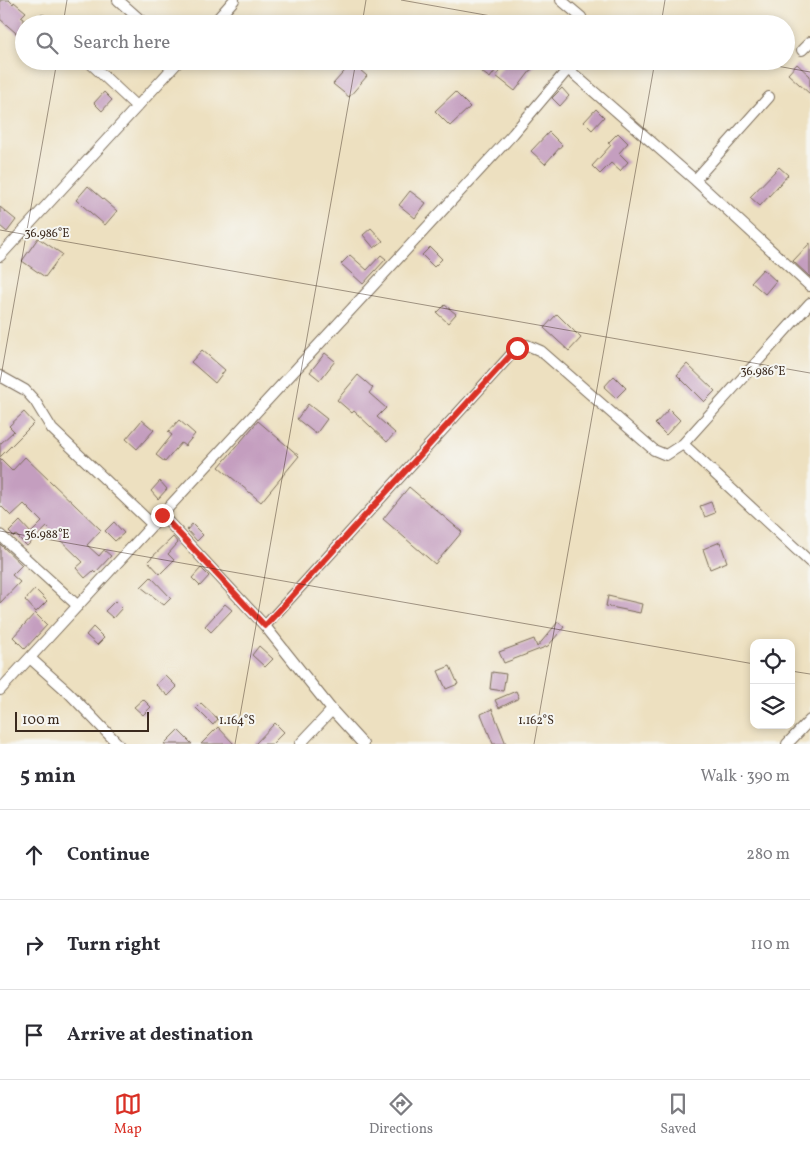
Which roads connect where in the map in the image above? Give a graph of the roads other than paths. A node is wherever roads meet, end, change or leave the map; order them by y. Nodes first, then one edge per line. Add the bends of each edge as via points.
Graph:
1 (118, 0) edge
2 (234, 0) edge
3 (561, 0) edge
4 (135, 15) edge
5 (221, 15) edge
6 (579, 15) edge
7 (810, 42) edge
8 (802, 50) dead end
9 (98, 70) edge
10 (171, 70) edge
11 (565, 70) edge
12 (574, 70) edge
13 (769, 98) dead end
14 (138, 107) junction
15 (695, 180) junction
16 (1, 253) edge
17 (810, 286) edge
18 (810, 303) edge
19 (0, 376) edge
20 (683, 444) junction
21 (162, 515) junction
22 (153, 525) junction
23 (0, 535) edge
24 (810, 562) edge
25 (78, 606) junction
26 (265, 626) junction
27 (30, 658) junction
28 (0, 690) edge
29 (332, 710) junction
30 (810, 720) edge
31 (118, 744) edge
32 (300, 744) edge
33 (363, 744) edge
34 (787, 744) edge

1 - 4 street
2 - 5 street
3 - 6 street
7 - 8 street
9 - 14 street
10 - 14 street
11 - 21 street via 513,134
12 - 15 street
13 - 15 street
14 - 16 street
15 - 17 street
18 - 20 street
19 - 22 street via 25,390 52,429
20 - 24 street
20 - 26 street via 669,454 661,454 541,351 522,345
21 - 22 street
21 - 26 street
22 - 25 street
23 - 25 street
25 - 27 street
26 - 29 street
27 - 28 street
27 - 31 street
29 - 32 street
29 - 33 street
30 - 34 street

